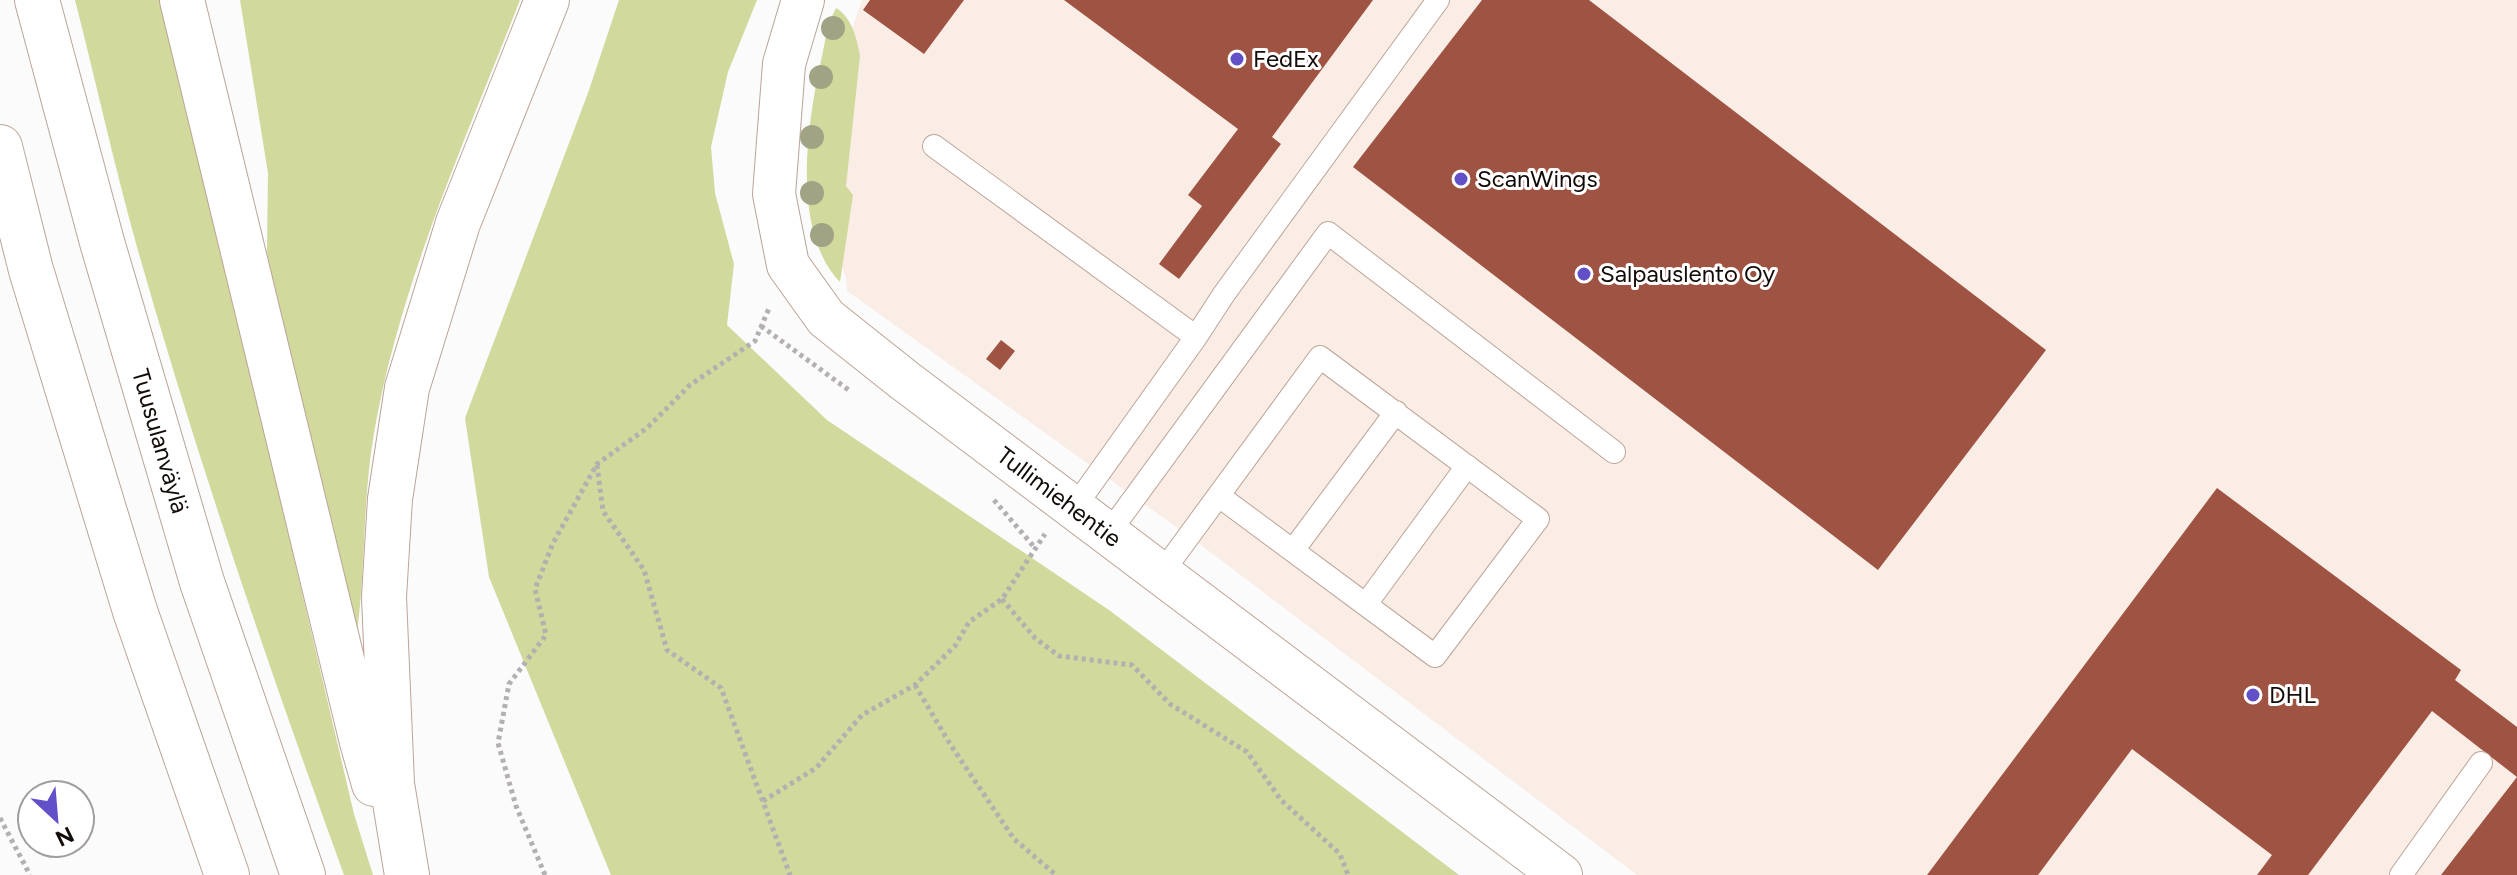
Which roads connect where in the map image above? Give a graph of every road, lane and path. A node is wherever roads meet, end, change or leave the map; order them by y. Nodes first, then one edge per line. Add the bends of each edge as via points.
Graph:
1 (37, 0) edge
2 (182, 0) edge
3 (547, 0) edge
4 (803, 0) edge
5 (1438, 0) edge
6 (934, 146) dead end
7 (0, 147) edge
8 (0, 200) edge
9 (788, 265) junction
10 (31, 270) junction
11 (1196, 337) junction
12 (1396, 412) junction
13 (1614, 452) dead end
14 (597, 464) junction
15 (1467, 466) junction
16 (1219, 496) junction
17 (1074, 508) junction
18 (1108, 534) junction
19 (1035, 548) dead end
20 (1294, 549) junction
21 (1161, 574) junction
22 (1002, 599) junction
23 (1366, 604) junction
24 (915, 685) junction
25 (2481, 763) dead end
26 (763, 801) junction
27 (0, 818) edge
28 (30, 875) edge
29 (227, 875) edge
30 (303, 875) edge
31 (401, 875) edge
32 (407, 875) edge
33 (547, 875) edge
34 (790, 875) edge
35 (1056, 875) edge
36 (1348, 875) edge
37 (1561, 875) edge
38 (2401, 875) edge

1 - 30 highway, Tuusulanväylä via 202,582
2 - 31 highway via 362,742
3 - 32 highway via 458,223 407,388 390,499 384,597 392,784
4 - 9 street, Tullimiehentie via 784,64 774,194
5 - 11 lane
6 - 11 lane
7 - 10 highway
8 - 10 highway
9 - 14 path via 755,341 690,385 647,428
9 - 17 street, Tullimiehentie via 826,318
10 - 29 highway via 135,611
11 - 17 lane
12 - 15 lane
12 - 16 lane via 1320,357
12 - 20 lane
13 - 18 lane via 1328,233
14 - 26 path via 603,511 644,570 667,650 721,688
14 - 33 path via 553,543 535,589 546,635 509,684 498,743 516,806
15 - 23 lane
15 - 23 lane via 1538,519 1435,656
16 - 20 lane
16 - 21 lane
17 - 18 street, Tullimiehentie
18 - 21 street, Tullimiehentie
19 - 22 path
20 - 23 lane
21 - 37 street, Tullimiehentie
22 - 24 path via 969,622 955,646
22 - 36 path via 1035,638 1059,656 1132,665 1170,704 1247,752 1281,800 1340,854
24 - 26 path via 862,715 816,768
24 - 35 path via 1014,839
25 - 38 lane
26 - 34 path
27 - 28 path

